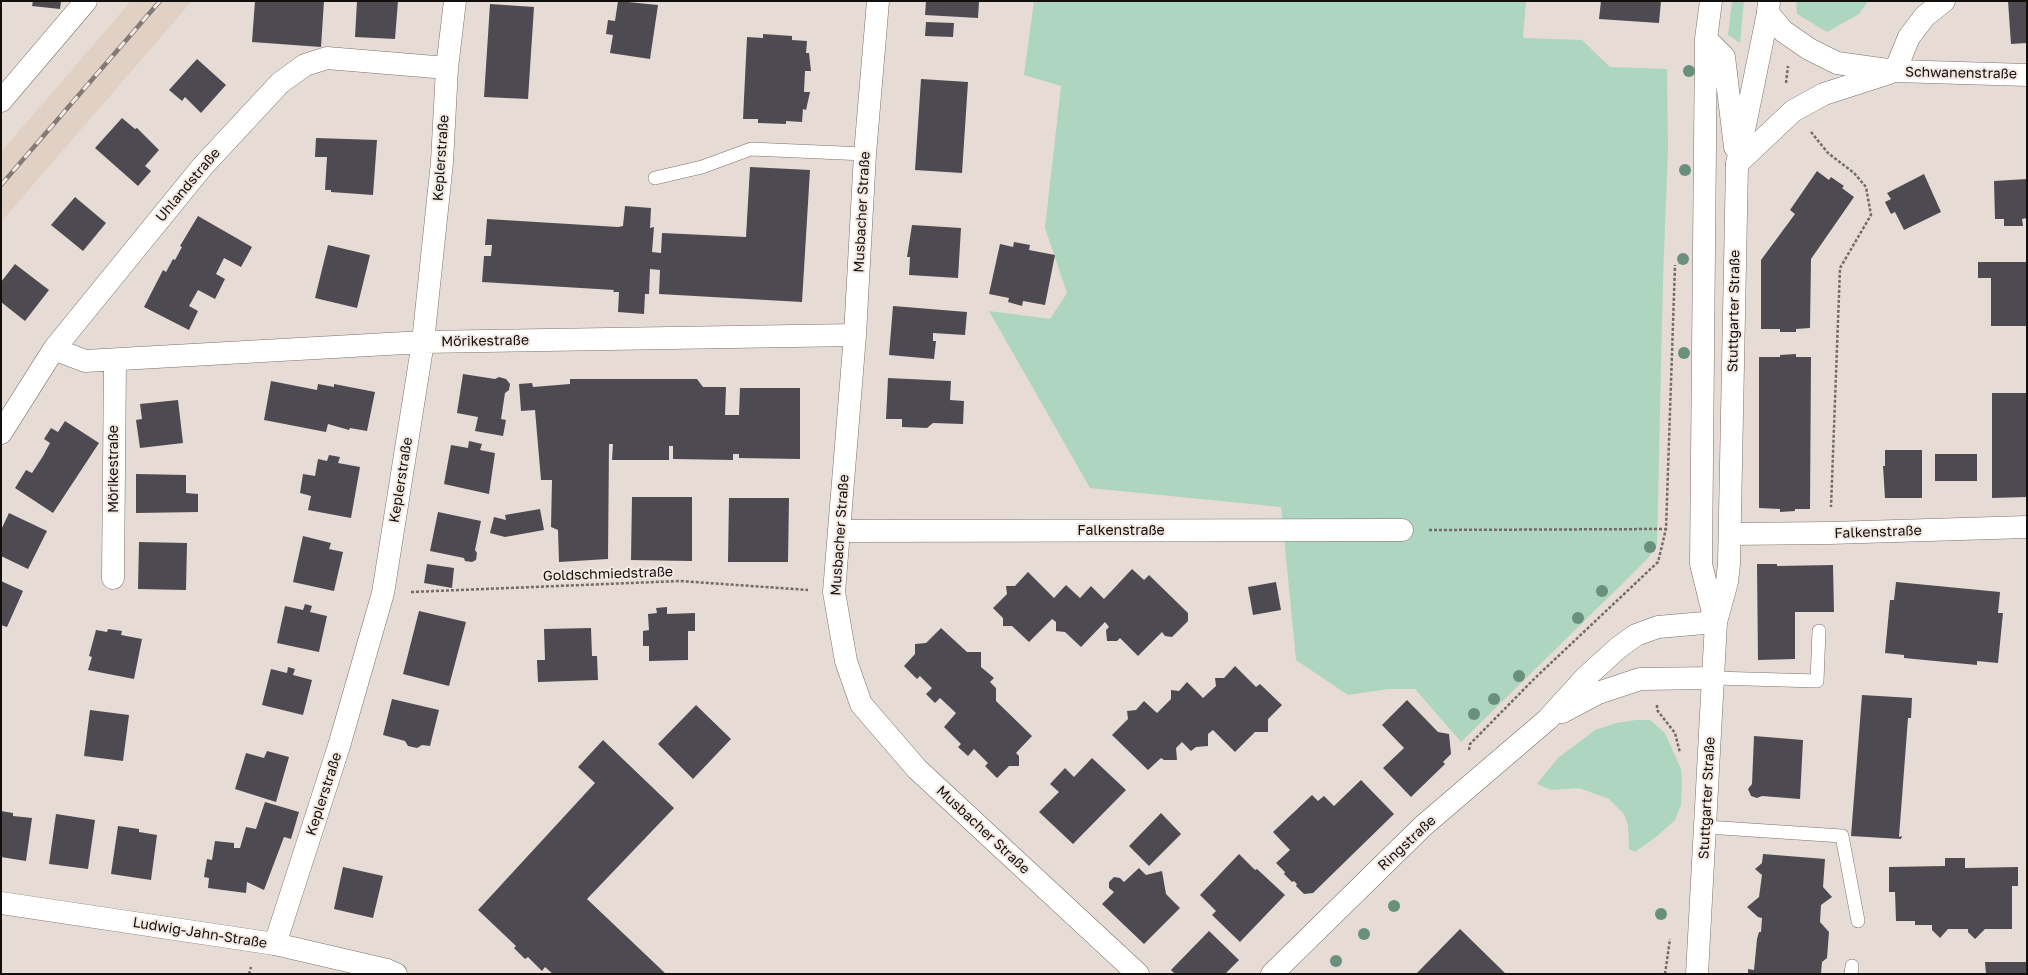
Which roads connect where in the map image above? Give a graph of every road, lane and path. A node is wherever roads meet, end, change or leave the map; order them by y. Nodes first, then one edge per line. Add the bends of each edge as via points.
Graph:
1 (86, 1) edge
2 (455, 1) edge
3 (878, 1) edge
4 (1711, 1) edge
5 (1944, 1) edge
6 (1769, 7) edge
7 (1706, 39) junction
8 (1796, 40) junction
9 (447, 68) junction
10 (1894, 71) junction
11 (2027, 75) edge
12 (1, 100) edge
13 (1793, 110) junction
14 (865, 154) junction
15 (1737, 164) junction
16 (655, 178) dead end
17 (1675, 259) dead end
18 (855, 335) junction
19 (423, 342) junction
20 (54, 349) junction
21 (115, 360) junction
22 (1, 433) edge
23 (2027, 527) edge
24 (1666, 529) junction
25 (1402, 530) joint
26 (840, 531) junction
27 (1830, 533) junction
28 (1730, 534) junction
29 (113, 578) dead end
30 (834, 592) junction
31 (383, 593) junction
32 (1716, 622) junction
33 (1819, 631) dead end
34 (1657, 678) junction
35 (1714, 678) junction
36 (1548, 719) junction
37 (1470, 744) dead end
38 (1681, 755) dead end
39 (1706, 827) junction
40 (1, 902) edge
41 (1858, 921) dead end
42 (1670, 935) dead end
43 (275, 944) junction
44 (396, 974) edge
45 (1138, 974) edge
46 (1272, 974) edge
47 (1665, 974) edge
48 (1697, 974) edge

1 - 12 street
2 - 9 street, Keplerstraße
3 - 14 street, Musbacher Straße
4 - 7 street, Stuttgarter Straße
5 - 10 street via 1925,16 1909,37
6 - 8 street, Schwanenstraße via 1783,31
6 - 15 street, Stuttgarter Straße
7 - 15 street via 1724,57
7 - 32 street, Stuttgarter Straße via 1701,564
8 - 10 street, Schwanenstraße via 1837,63
8 - 13 path via 1786,74 1786,90
9 - 19 street, Keplerstraße via 442,162
9 - 20 street, Uhlandstraße via 327,58 305,65 280,83 202,167
10 - 11 street, Schwanenstraße
10 - 13 street, Schwanenstraße via 1824,94
13 - 15 street, Schwanenstraße
13 - 27 path via 1828,153 1854,173 1866,187 1871,215 1840,268
14 - 16 lane via 751,149 702,167
14 - 18 street, Musbacher Straße
15 - 28 street, Stuttgarter Straße
17 - 24 path
18 - 19 street, Mörikestraße
18 - 26 street, Musbacher Straße
19 - 21 street, Mörikestraße
19 - 31 street, Keplerstraße
20 - 21 street, Mörikestraße via 84,361
20 - 22 street, Uhlandstraße
21 - 29 street, Mörikestraße
23 - 27 street, Falkenstraße
24 - 25 path
24 - 37 path via 1658,562 1535,678
25 - 26 street, Falkenstraße
26 - 30 street, Musbacher Straße
27 - 28 street, Falkenstraße
28 - 32 street, Stuttgarter Straße via 1727,582
30 - 31 path, Goldschmiedstraße via 680,581
30 - 45 street, Musbacher Straße via 846,661 861,704 917,769
31 - 43 street, Keplerstraße via 339,746
32 - 35 street, Stuttgarter Straße
32 - 36 street, Ringstraße via 1658,627 1636,635 1586,677
33 - 35 lane via 1817,681
34 - 35 street, Ringstraße
34 - 36 street, Ringstraße via 1640,679 1598,693
34 - 38 path via 1657,710 1675,733
35 - 39 street, Stuttgarter Straße
36 - 46 street, Ringstraße via 1423,826
39 - 41 lane via 1842,836
39 - 48 street, Stuttgarter Straße
40 - 43 street, Ludwig-Jahn-Straße
42 - 47 path
43 - 44 street, Ludwig-Jahn-Straße

